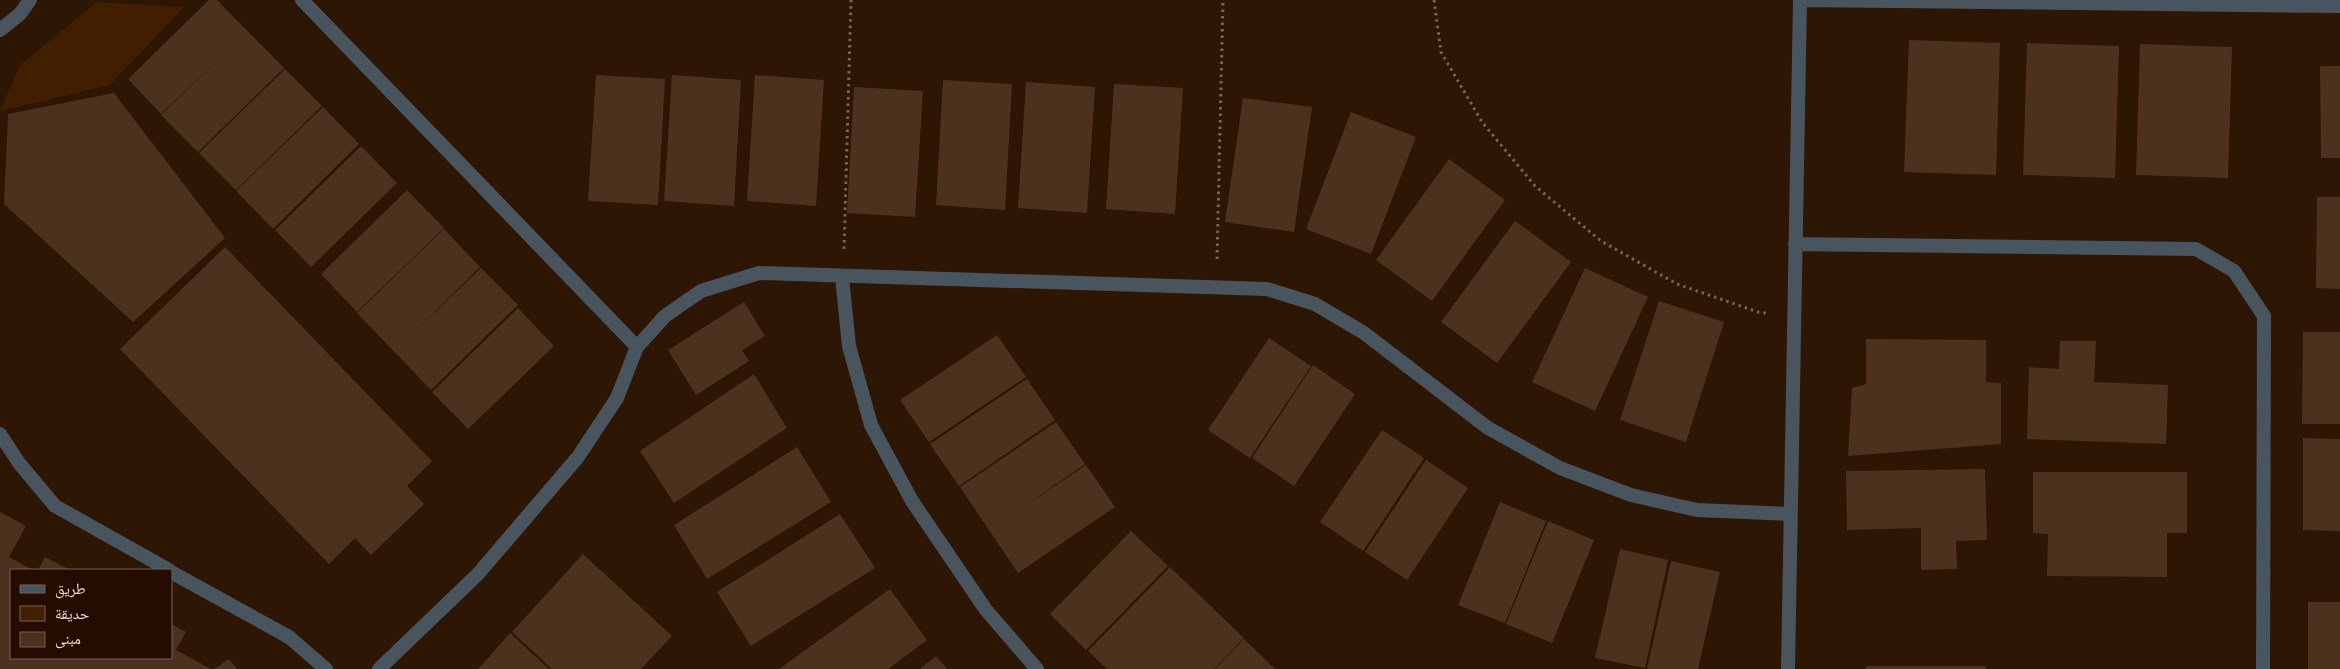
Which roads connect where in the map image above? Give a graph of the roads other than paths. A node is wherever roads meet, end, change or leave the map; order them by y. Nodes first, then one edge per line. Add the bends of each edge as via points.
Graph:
1 (30, 0) edge
2 (302, 0) edge
3 (1800, 0) edge
4 (2274, 3) edge
5 (2340, 6) edge
6 (0, 30) edge
7 (1795, 244) junction
8 (842, 277) junction
9 (637, 346) junction
10 (0, 434) edge
11 (1791, 514) junction
12 (166, 569) edge
13 (172, 572) edge
14 (326, 669) edge
15 (379, 669) edge
16 (1037, 669) edge
17 (1788, 669) edge
18 (2263, 669) edge

1 - 6 street via 20,14
2 - 9 street
3 - 4 street
3 - 7 street
4 - 5 street
7 - 11 street
7 - 18 street via 2196,249 2234,271 2264,316
8 - 9 street via 759,274 701,291 664,316
8 - 11 street via 1267,289 1315,304 1364,333 1488,428 1560,468 1631,495 1697,510
8 - 16 street via 849,346 871,425 912,501 986,610
9 - 15 street via 618,398 578,457 478,574
10 - 12 street via 19,463 55,506
11 - 17 street
13 - 14 street via 289,637

